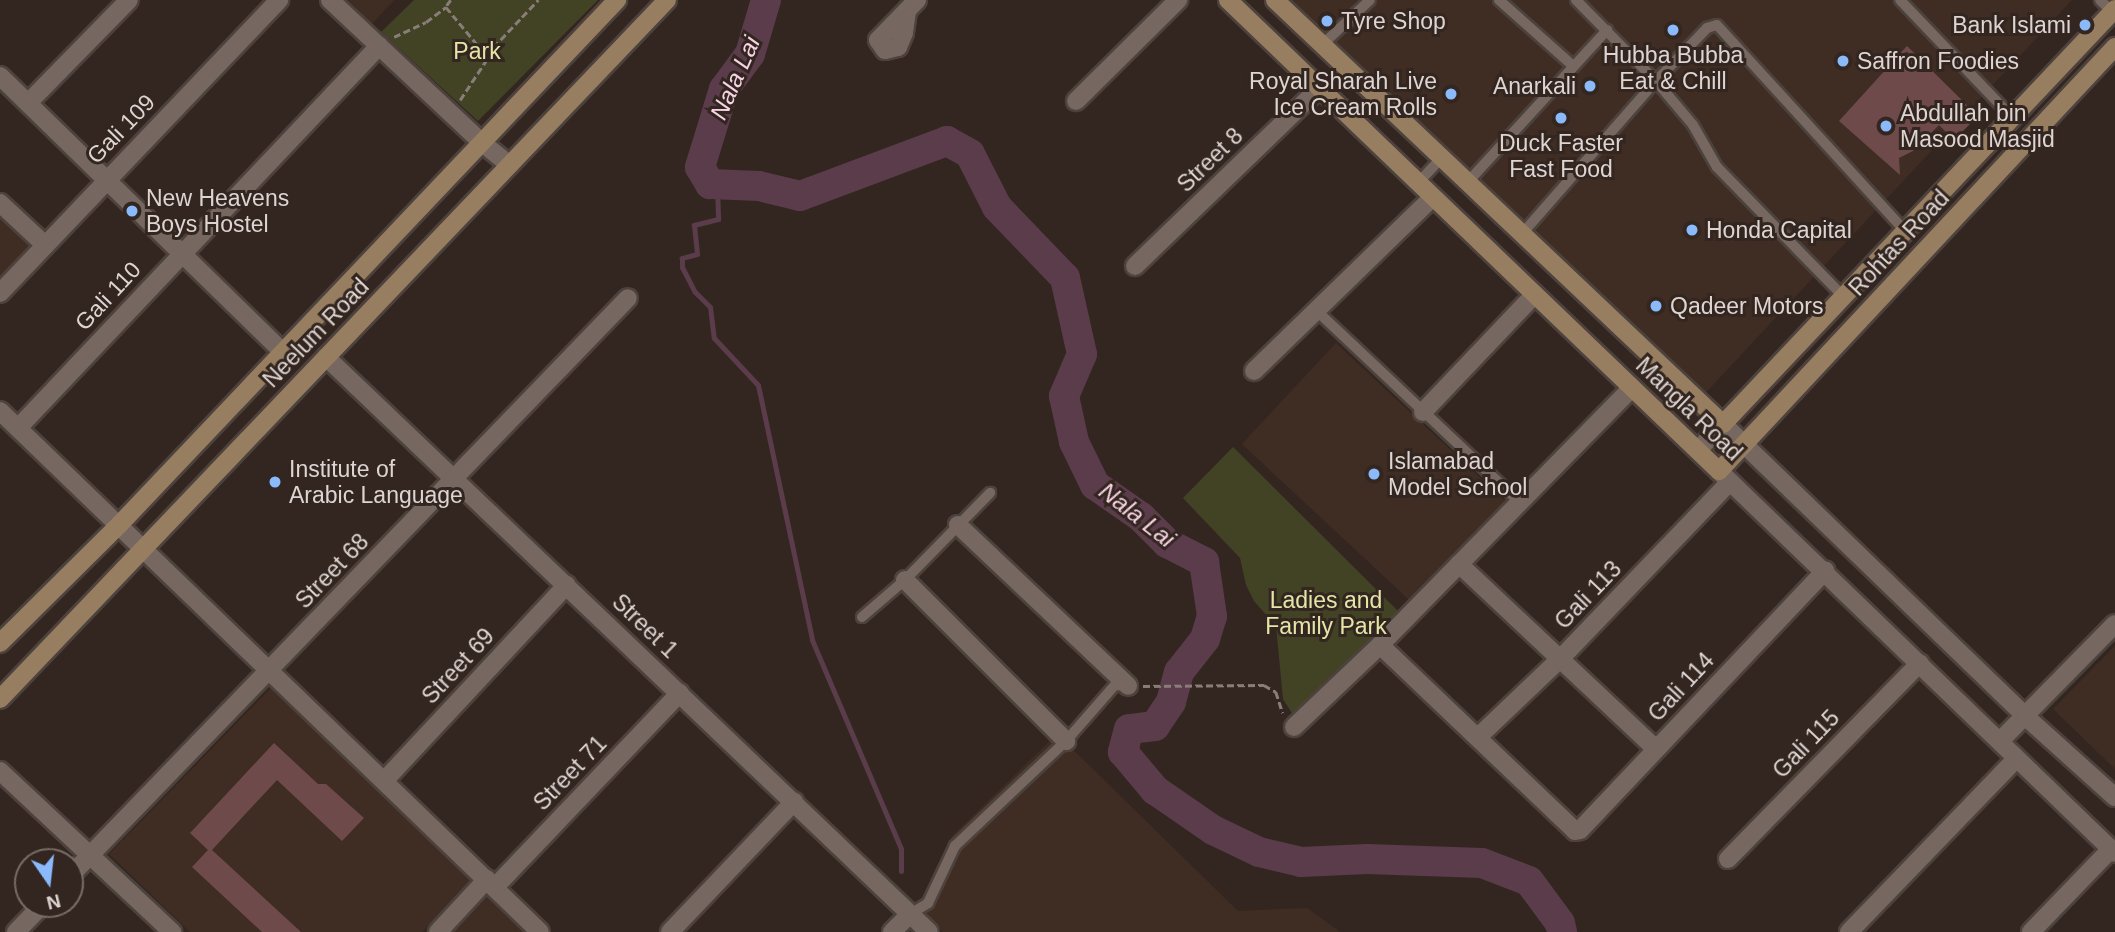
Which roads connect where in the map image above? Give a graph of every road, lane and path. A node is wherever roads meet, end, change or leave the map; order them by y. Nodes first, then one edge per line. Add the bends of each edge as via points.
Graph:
1 (129, 0) edge
2 (279, 0) edge
3 (330, 0) edge
4 (451, 0) edge
5 (538, 0) edge
6 (617, 0) edge
7 (667, 0) edge
8 (1178, 0) edge
9 (1228, 0) edge
10 (1275, 0) edge
11 (1370, 0) edge
12 (1499, 0) edge
13 (1576, 0) edge
14 (1900, 0) edge
15 (446, 7) junction
16 (2109, 7) edge
17 (1607, 30) junction
18 (1323, 44) junction
19 (379, 46) junction
20 (2115, 47) edge
21 (492, 52) junction
22 (1573, 66) junction
23 (0, 76) edge
24 (1656, 81) junction
25 (1318, 89) junction
26 (1076, 101) dead end
27 (28, 103) junction
28 (452, 112) junction
29 (2011, 116) junction
30 (480, 141) junction
31 (1440, 159) junction
32 (510, 165) junction
33 (107, 180) junction
34 (1418, 183) junction
35 (1466, 184) junction
36 (1432, 198) junction
37 (0, 203) edge
38 (1906, 232) junction
39 (1521, 235) junction
40 (45, 245) junction
41 (182, 253) junction
42 (1135, 266) dead end
43 (0, 293) edge
44 (1535, 295) junction
45 (628, 298) dead end
46 (1844, 298) junction
47 (1317, 311) junction
48 (283, 352) junction
49 (326, 357) junction
50 (1254, 371) dead end
51 (1632, 388) junction
52 (0, 411) edge
53 (1423, 412) junction
54 (1723, 424) junction
55 (18, 428) junction
56 (1744, 445) junction
57 (1698, 450) junction
58 (1725, 477) junction
59 (457, 478) junction
60 (990, 493) dead end
61 (1520, 502) junction
62 (119, 525) junction
63 (958, 525) junction
64 (145, 548) junction
65 (1459, 564) junction
66 (1825, 571) junction
67 (905, 580) junction
68 (567, 585) junction
69 (862, 617) dead end
70 (2115, 624) edge
71 (0, 642) edge
72 (1380, 645) junction
73 (1561, 659) junction
74 (1920, 663) junction
75 (268, 671) junction
76 (1128, 686) junction
77 (680, 693) junction
78 (0, 699) edge
79 (2025, 716) junction
80 (1294, 727) joint
81 (1478, 737) junction
82 (1066, 741) junction
83 (2000, 741) junction
84 (1656, 749) junction
85 (2017, 759) junction
86 (0, 771) edge
87 (384, 781) junction
88 (2115, 797) edge
89 (794, 802) junction
90 (2113, 851) edge
91 (92, 854) junction
92 (1728, 859) dead end
93 (84, 862) edge
94 (491, 883) junction
95 (910, 914) junction
96 (30, 918) edge
97 (536, 931) edge
98 (16, 932) edge
99 (172, 932) edge
100 (438, 932) edge
101 (670, 932) edge
102 (892, 932) edge
103 (929, 932) edge
104 (1849, 932) edge
105 (2031, 932) edge

1 - 27 street
2 - 33 street, Gali 109
3 - 19 street
4 - 15 path
5 - 21 path
6 - 30 main road, Neelum Road
7 - 32 main road, Neelum Road
8 - 26 street
9 - 25 main road, Mangla Road
10 - 18 main road, Mangla Road
11 - 18 lane
12 - 22 lane
13 - 17 lane
14 - 29 lane
15 - 19 path
15 - 21 path via 486,55
16 - 29 main road, Rohtas Road
17 - 22 lane
17 - 24 lane
18 - 31 main road, Mangla Road
19 - 28 street
19 - 41 street, Gali 110
20 - 56 main road, Rohtas Road
21 - 28 path
22 - 35 lane
23 - 27 street
24 - 38 lane via 1707,28 1717,25
24 - 39 lane
24 - 46 lane via 1693,125 1717,167
25 - 34 main road, Mangla Road
25 - 42 street, Street 8
27 - 33 street
28 - 30 street
29 - 38 main road, Rohtas Road
30 - 32 street
30 - 48 main road, Neelum Road
31 - 34 lane
31 - 35 main road, Mangla Road
32 - 49 main road, Neelum Road
33 - 40 street, Gali 109
33 - 41 street
34 - 36 main road, Mangla Road
35 - 39 main road, Mangla Road
36 - 44 main road, Mangla Road
36 - 47 street
37 - 40 street
38 - 46 main road, Rohtas Road
39 - 54 main road, Mangla Road
40 - 43 street, Gali 109
41 - 48 street
41 - 55 street, Gali 110
44 - 51 main road, Mangla Road
44 - 53 street
45 - 59 street, Street 68
46 - 54 main road, Rohtas Road
47 - 50 street
47 - 53 lane
48 - 62 main road, Neelum Road
49 - 59 street, Street 1
49 - 64 main road, Neelum Road
51 - 57 main road, Mangla Road
51 - 61 street
52 - 55 street
53 - 61 lane
54 - 56 street, Mangla Road
54 - 57 street
55 - 62 street
56 - 58 main road, Rohtas Road
56 - 79 street, Mangla Road
57 - 58 main road, Mangla Road
58 - 66 street, Mangla Road
58 - 73 street, Gali 113
59 - 68 street, Street 1
59 - 75 street, Street 68
60 - 63 lane
61 - 65 street
62 - 64 street
62 - 71 main road, Neelum Road
63 - 67 lane
63 - 76 street
64 - 75 street
64 - 78 main road, Neelum Road
65 - 72 street
65 - 73 street
66 - 74 street, Mangla Road
66 - 84 street, Gali 114
67 - 69 lane
67 - 82 street
68 - 77 street, Street 1
68 - 87 street, Street 69
70 - 79 street
72 - 80 street
72 - 81 street
73 - 81 street, Gali 113
73 - 84 street
74 - 83 street, Mangla Road
74 - 92 street, Gali 115
75 - 87 street
75 - 91 street, Street 68
76 - 80 path via 1264,685 1276,692 1279,708
76 - 82 lane via 1115,685
77 - 89 street, Street 1
77 - 94 street, Street 71
79 - 83 street
79 - 88 street, Mangla Road
81 - 84 street, Gali 114 via 1571,828 1580,830
82 - 95 lane via 955,846 928,903
83 - 85 street, Mangla Road
85 - 90 street, Mangla Road
85 - 104 street
86 - 91 street
87 - 94 street
89 - 95 street, Street 1
89 - 101 street
90 - 105 street
91 - 93 street, Street 68
91 - 99 street
94 - 97 street
94 - 100 street, Street 71
95 - 102 street
95 - 103 street, Street 1
96 - 98 street

